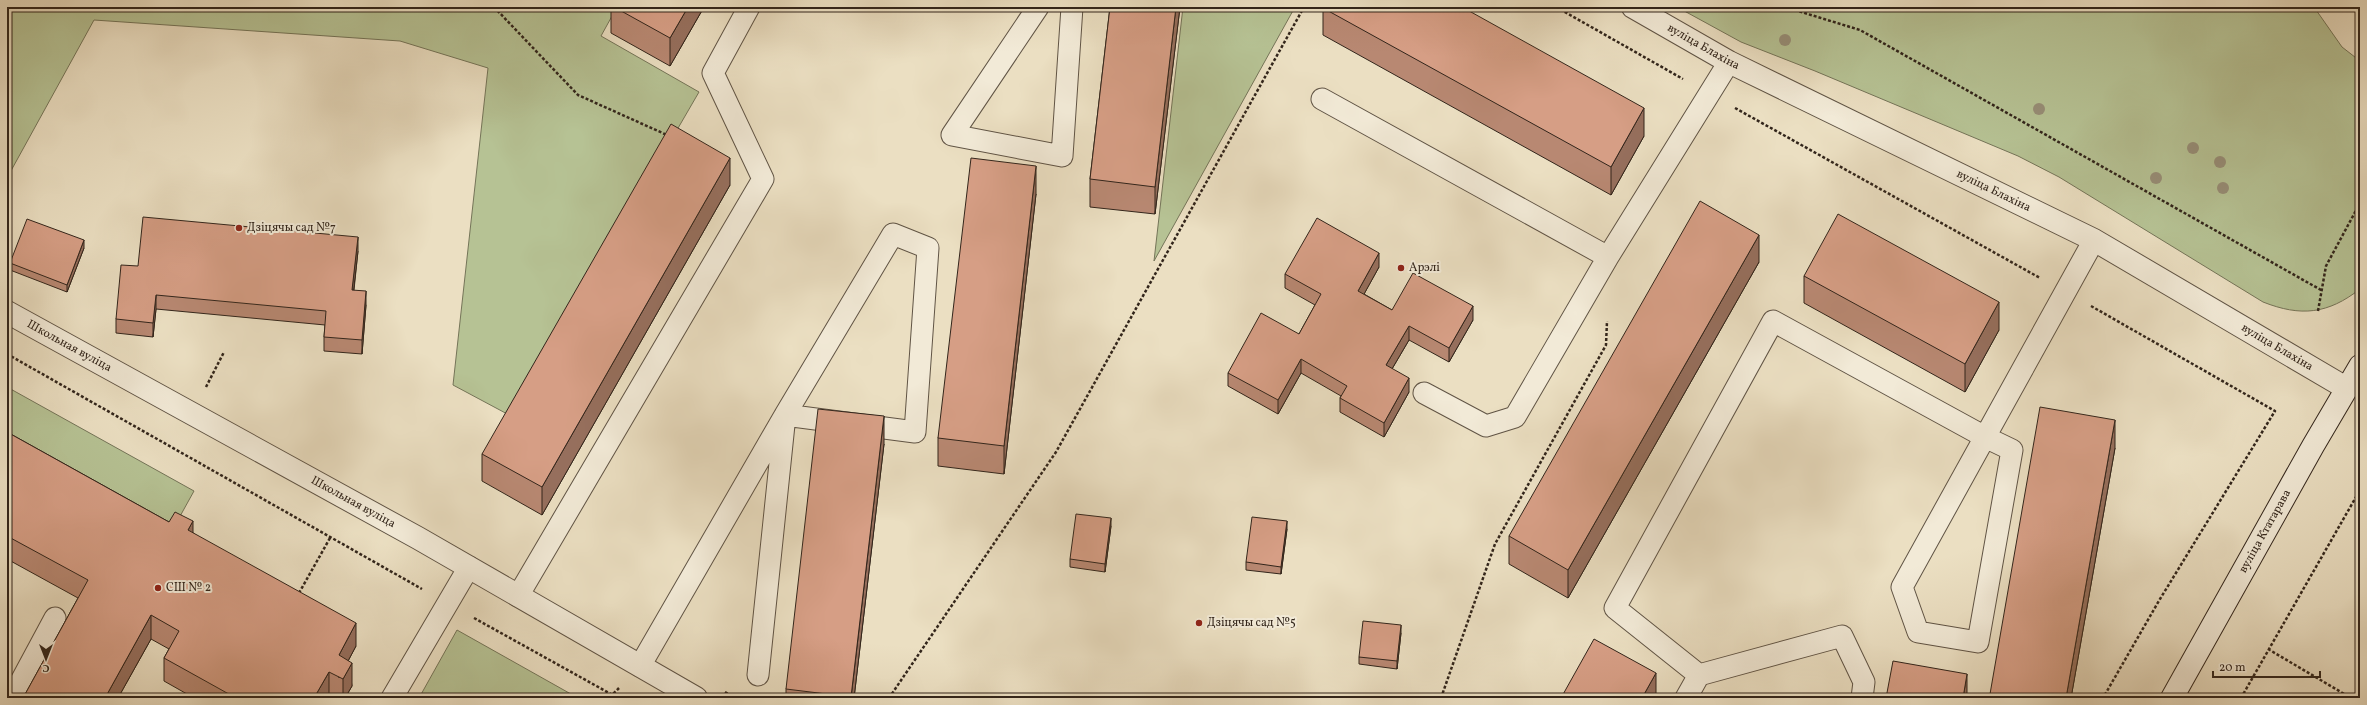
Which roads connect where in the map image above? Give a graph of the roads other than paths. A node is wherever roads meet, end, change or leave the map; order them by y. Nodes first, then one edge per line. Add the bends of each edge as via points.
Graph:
1 (749, 7) edge
2 (1038, 7) edge
3 (1072, 7) edge
4 (1633, 7) edge
5 (1729, 62) junction
6 (1322, 99) dead end
7 (2094, 240) junction
8 (1608, 256) junction
9 (7, 312) edge
10 (2360, 366) edge
11 (2346, 388) junction
12 (1424, 393) dead end
13 (785, 415) junction
14 (1985, 437) junction
15 (469, 567) junction
16 (518, 596) junction
17 (55, 618) dead end
18 (640, 666) junction
19 (758, 675) dead end
20 (1699, 675) junction
21 (12, 698) edge
22 (392, 698) edge
23 (696, 698) edge
24 (1686, 698) edge
25 (1862, 698) edge
26 (2172, 698) edge

1 - 16 lane via 713,73 763,179
2 - 3 lane via 952,135 1062,156
4 - 5 street, вуліца Блахіна
5 - 7 street, вуліца Блахіна
5 - 8 lane
6 - 8 lane
7 - 11 street, вуліца Блахіна
7 - 14 lane
8 - 12 lane via 1515,417 1486,426
9 - 15 street, Школьная вуліца
10 - 11 street, вуліца Ктатарава
11 - 26 street, вуліца Ктатарава
13 - 13 lane via 893,234 928,248 915,432
13 - 18 lane
13 - 19 lane
14 - 14 lane via 1902,587 1918,632 1978,642 2012,450
14 - 20 lane via 1773,321 1615,608
15 - 16 street, Школьная вуліца
15 - 22 lane
16 - 18 street, Школьная вуліца
17 - 21 lane
18 - 23 street, Школьная вуліца
20 - 24 lane
20 - 25 lane via 1842,636 1864,682

